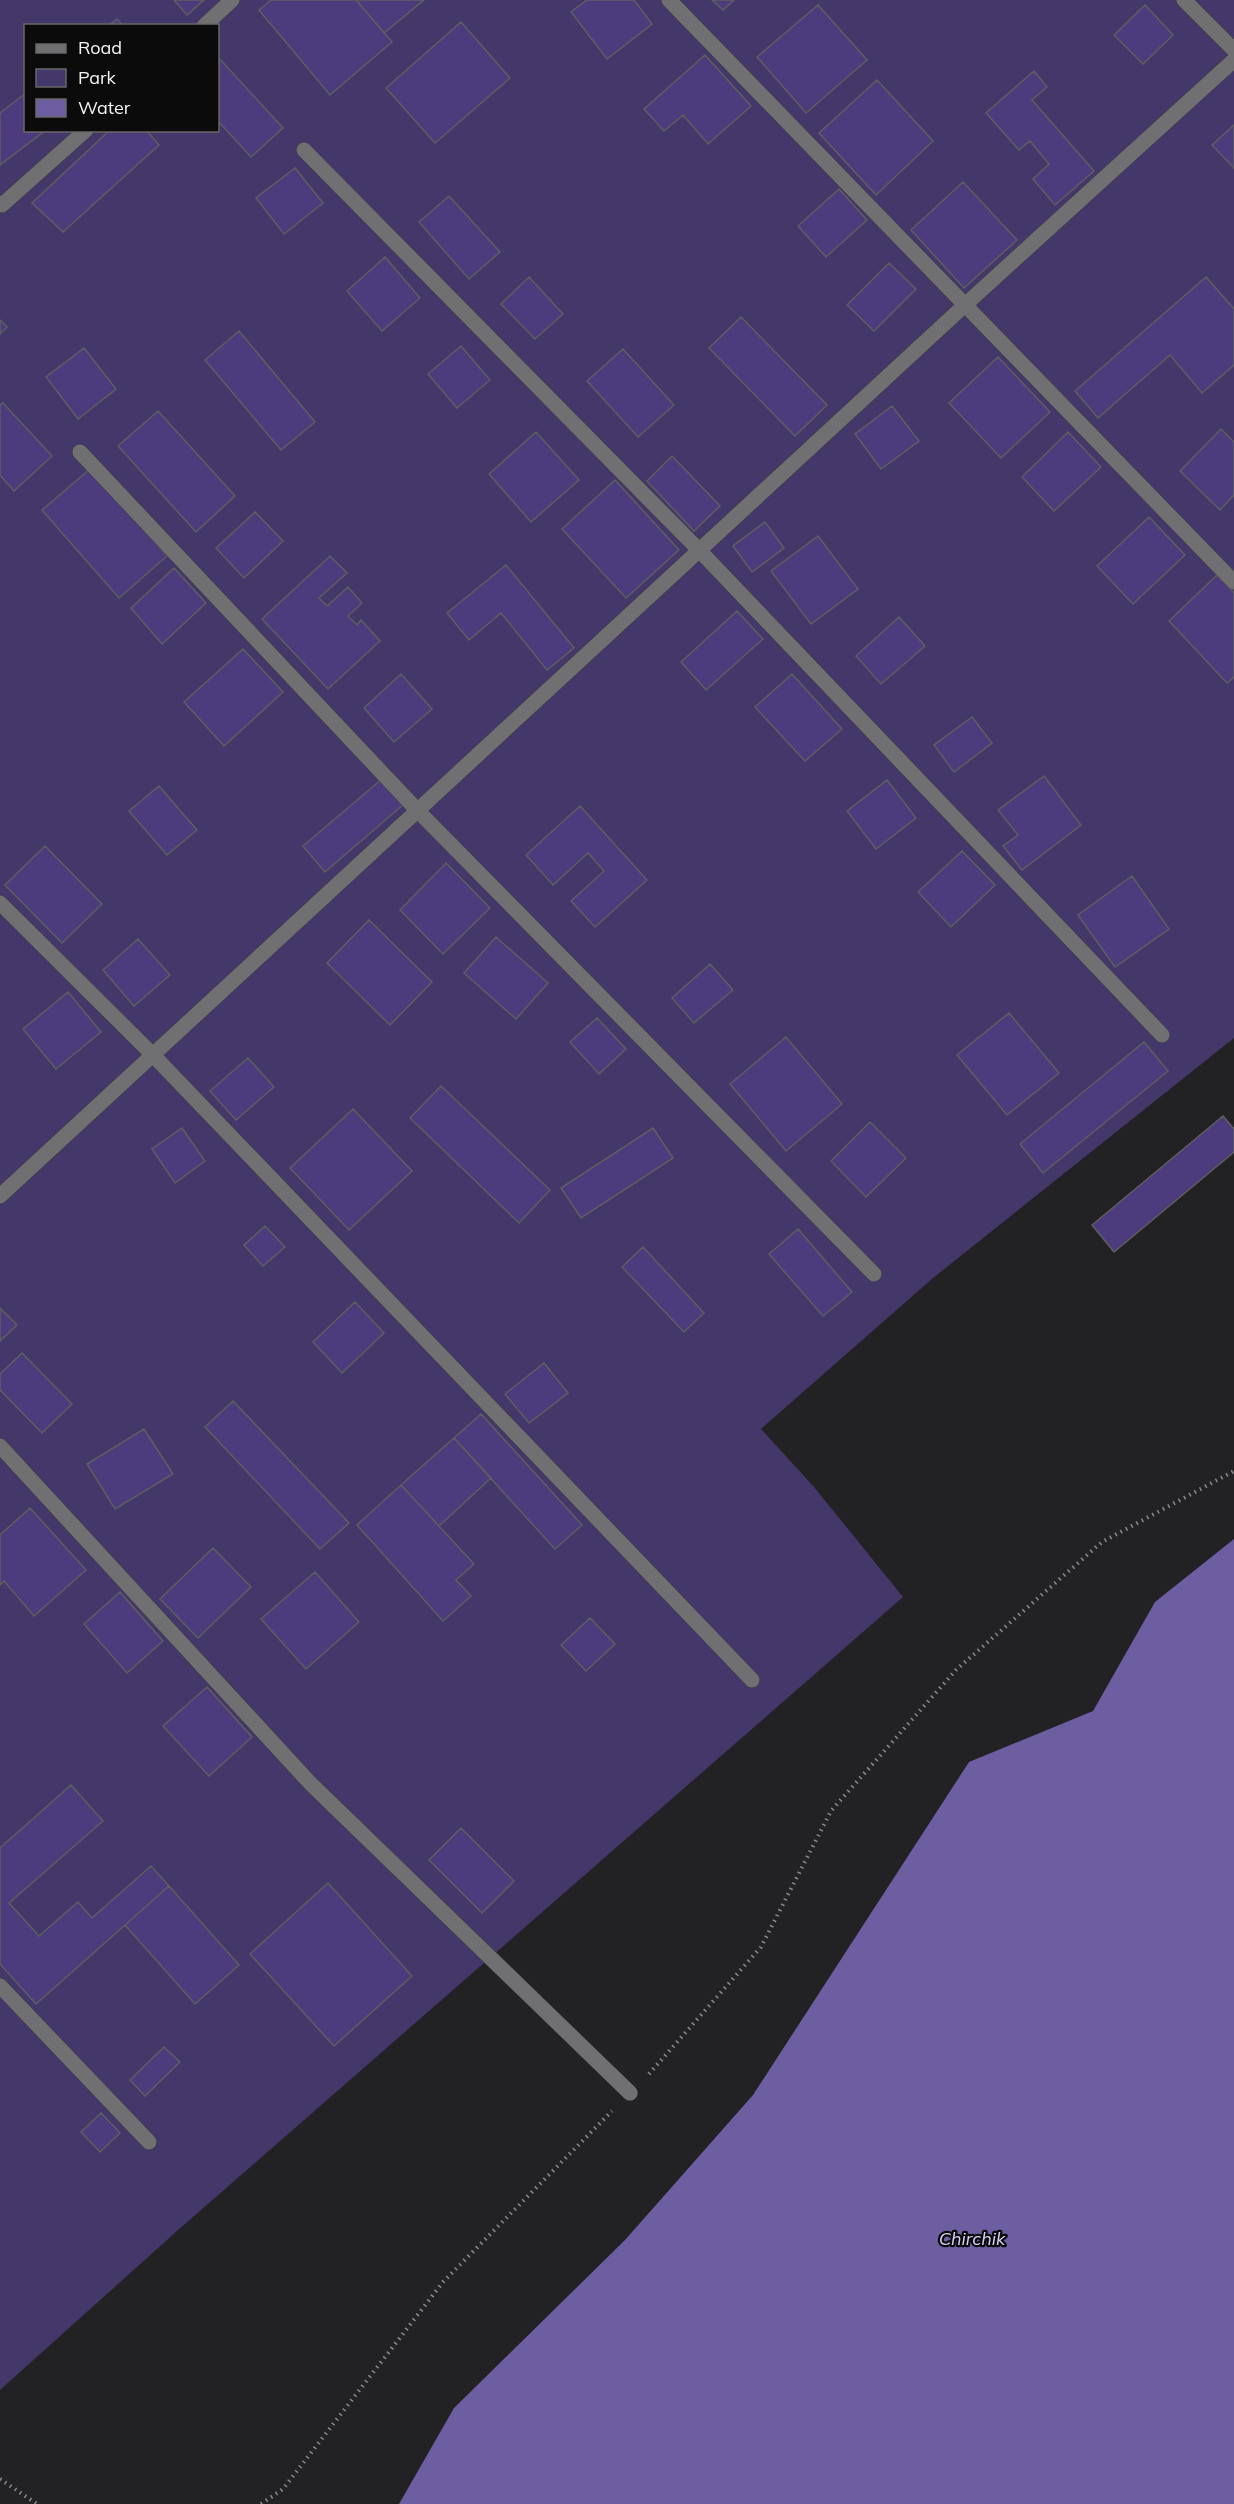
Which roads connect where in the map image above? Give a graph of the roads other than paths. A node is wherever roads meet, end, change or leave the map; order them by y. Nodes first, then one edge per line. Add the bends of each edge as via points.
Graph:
1 (232, 0) edge
2 (669, 0) edge
3 (1184, 0) edge
4 (206, 24) edge
5 (1234, 50) edge
6 (1234, 60) edge
7 (84, 132) edge
8 (304, 150) dead end
9 (0, 204) edge
10 (966, 304) junction
11 (80, 452) dead end
12 (699, 549) junction
13 (1234, 582) edge
14 (417, 810) junction
15 (0, 903) edge
16 (1162, 1035) dead end
17 (152, 1054) junction
18 (0, 1196) edge
19 (874, 1274) dead end
20 (0, 1446) edge
21 (752, 1680) dead end
22 (0, 1986) edge
23 (630, 2093) road end
24 (149, 2142) dead end

1 - 4 street
2 - 10 street
3 - 5 street
6 - 10 street
7 - 9 street
8 - 12 street
10 - 12 street
10 - 13 street
11 - 14 street
12 - 14 street
12 - 16 street
14 - 17 street
14 - 19 street
15 - 17 street
17 - 18 street
17 - 21 street
20 - 23 street via 310,1783
22 - 24 street

